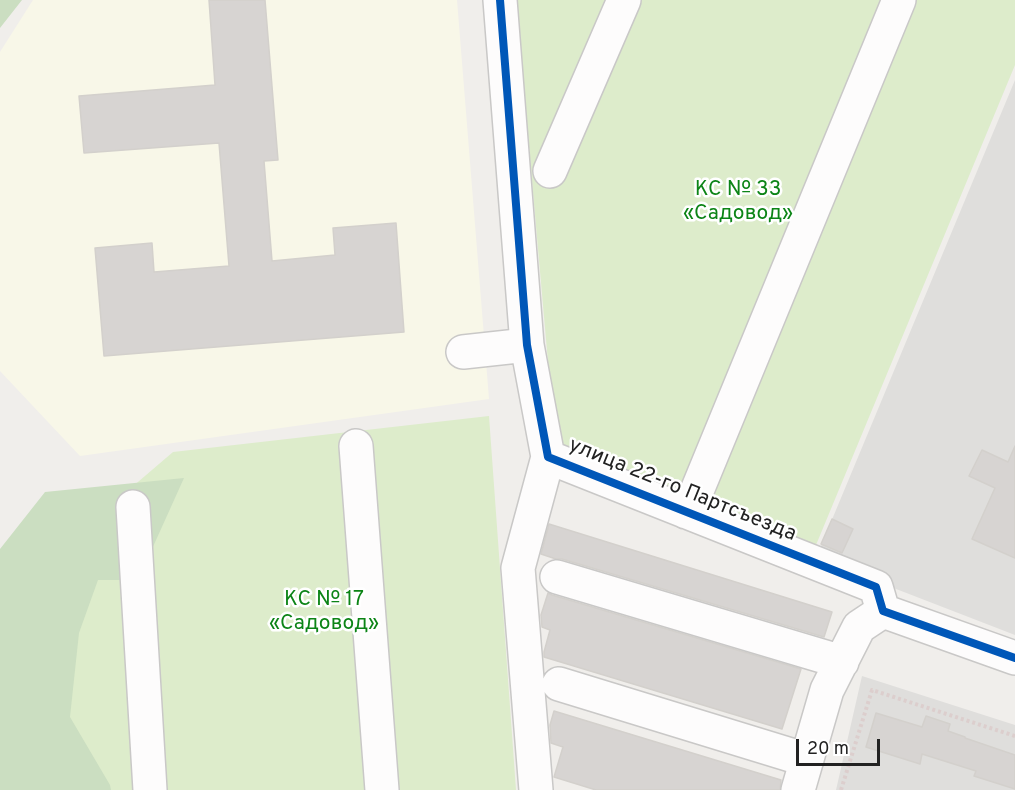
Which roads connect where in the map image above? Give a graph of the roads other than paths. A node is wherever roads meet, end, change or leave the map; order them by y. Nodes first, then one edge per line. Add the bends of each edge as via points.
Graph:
1 (500, 0) edge
2 (624, 0) edge
3 (899, 0) edge
4 (550, 171) dead end
5 (527, 345) junction
6 (463, 352) dead end
7 (356, 446) dead end
8 (548, 457) junction
9 (133, 507) dead end
10 (686, 512) junction
11 (557, 577) dead end
12 (884, 611) junction
13 (1015, 658) edge
14 (842, 662) junction
15 (559, 684) dead end
16 (802, 775) edge
17 (540, 789) edge
18 (150, 790) edge
19 (382, 790) edge

1 - 5 street, улица 22-го Партсъезда
2 - 4 street
3 - 10 street
5 - 6 street
5 - 8 street, улица 22-го Партсъезда
7 - 19 street
8 - 10 street, улица 22-го Партсъезда
8 - 17 street via 518,568
9 - 18 street
10 - 12 street, улица 22-го Партсъезда via 876,587
11 - 14 street
12 - 13 street
12 - 14 street via 858,627
14 - 16 street via 828,690
15 - 16 street

